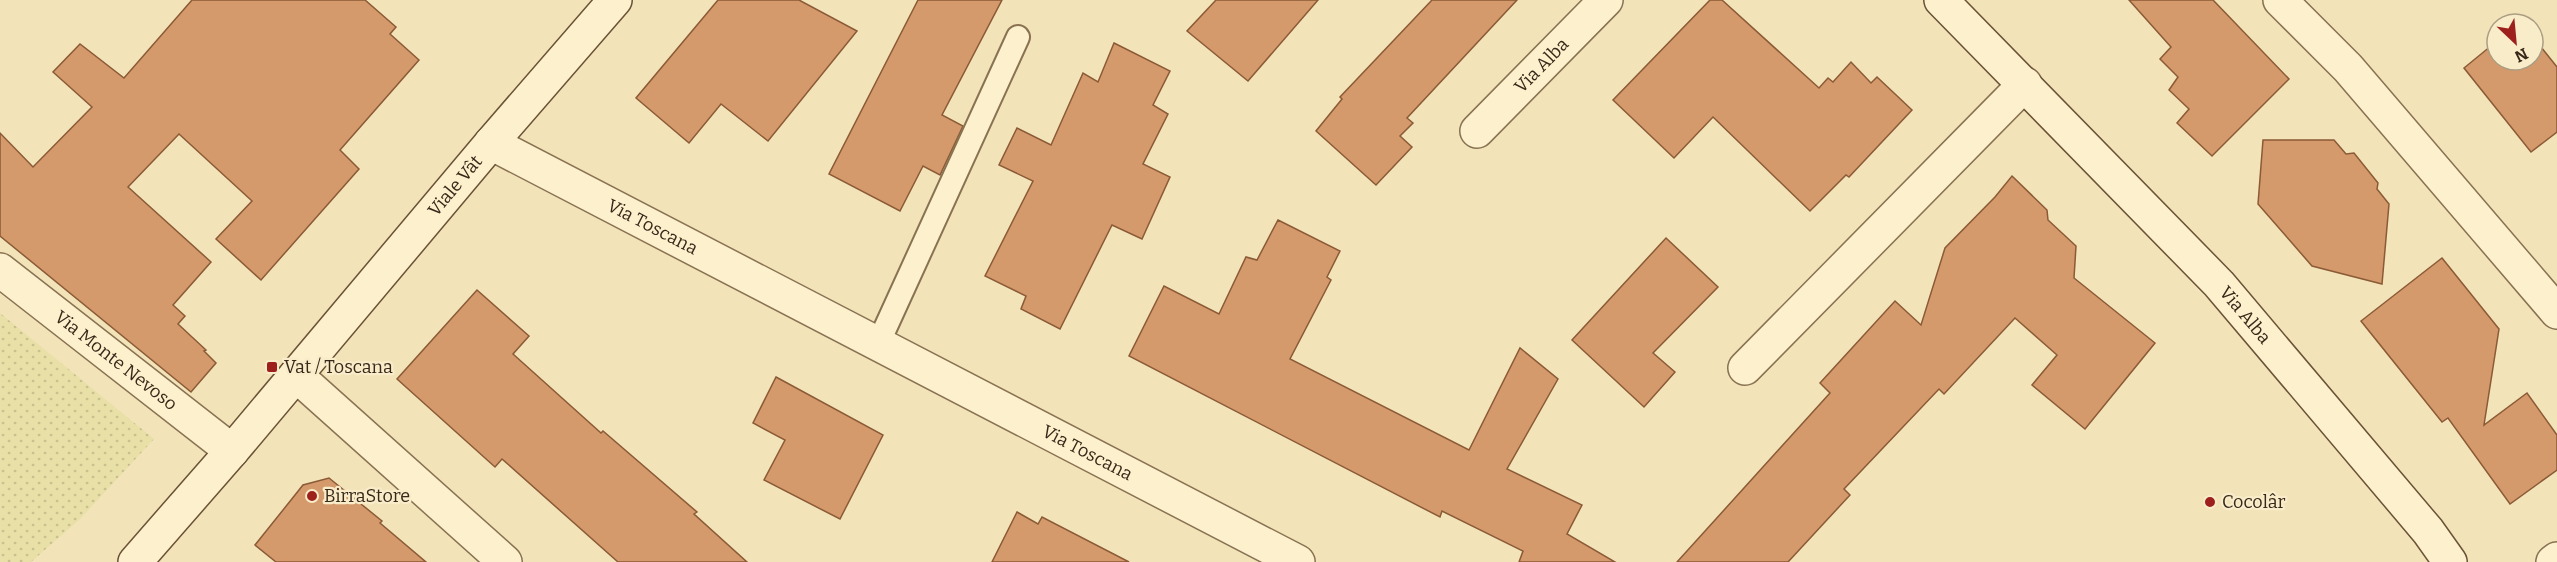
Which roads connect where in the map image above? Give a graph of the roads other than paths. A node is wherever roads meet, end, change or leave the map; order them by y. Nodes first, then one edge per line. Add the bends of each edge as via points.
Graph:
1 (615, 0) edge
2 (1606, 0) edge
3 (1941, 0) edge
4 (2280, 0) edge
5 (1018, 37) dead end
6 (2025, 84) junction
7 (1478, 131) dead end
8 (491, 143) junction
9 (0, 270) edge
10 (2557, 312) edge
11 (878, 344) junction
12 (1744, 368) dead end
13 (296, 375) junction
14 (232, 451) junction
15 (2557, 559) edge
16 (135, 562) edge
17 (505, 562) edge
18 (1298, 562) edge
19 (2450, 562) edge
20 (2553, 562) edge

1 - 8 street, Viale Vât
2 - 7 street, Via Alba
3 - 6 street, Via Alba
4 - 10 street via 2348,68
5 - 11 lane
6 - 12 street
6 - 19 street, Via Alba via 2219,284
8 - 11 street, Via Toscana
8 - 13 street, Viale Vât
9 - 14 street, Via Monte Nevoso
11 - 18 street, Via Toscana
13 - 14 street, Viale Vât
13 - 17 street
14 - 16 street, Viale Vât
15 - 20 street

